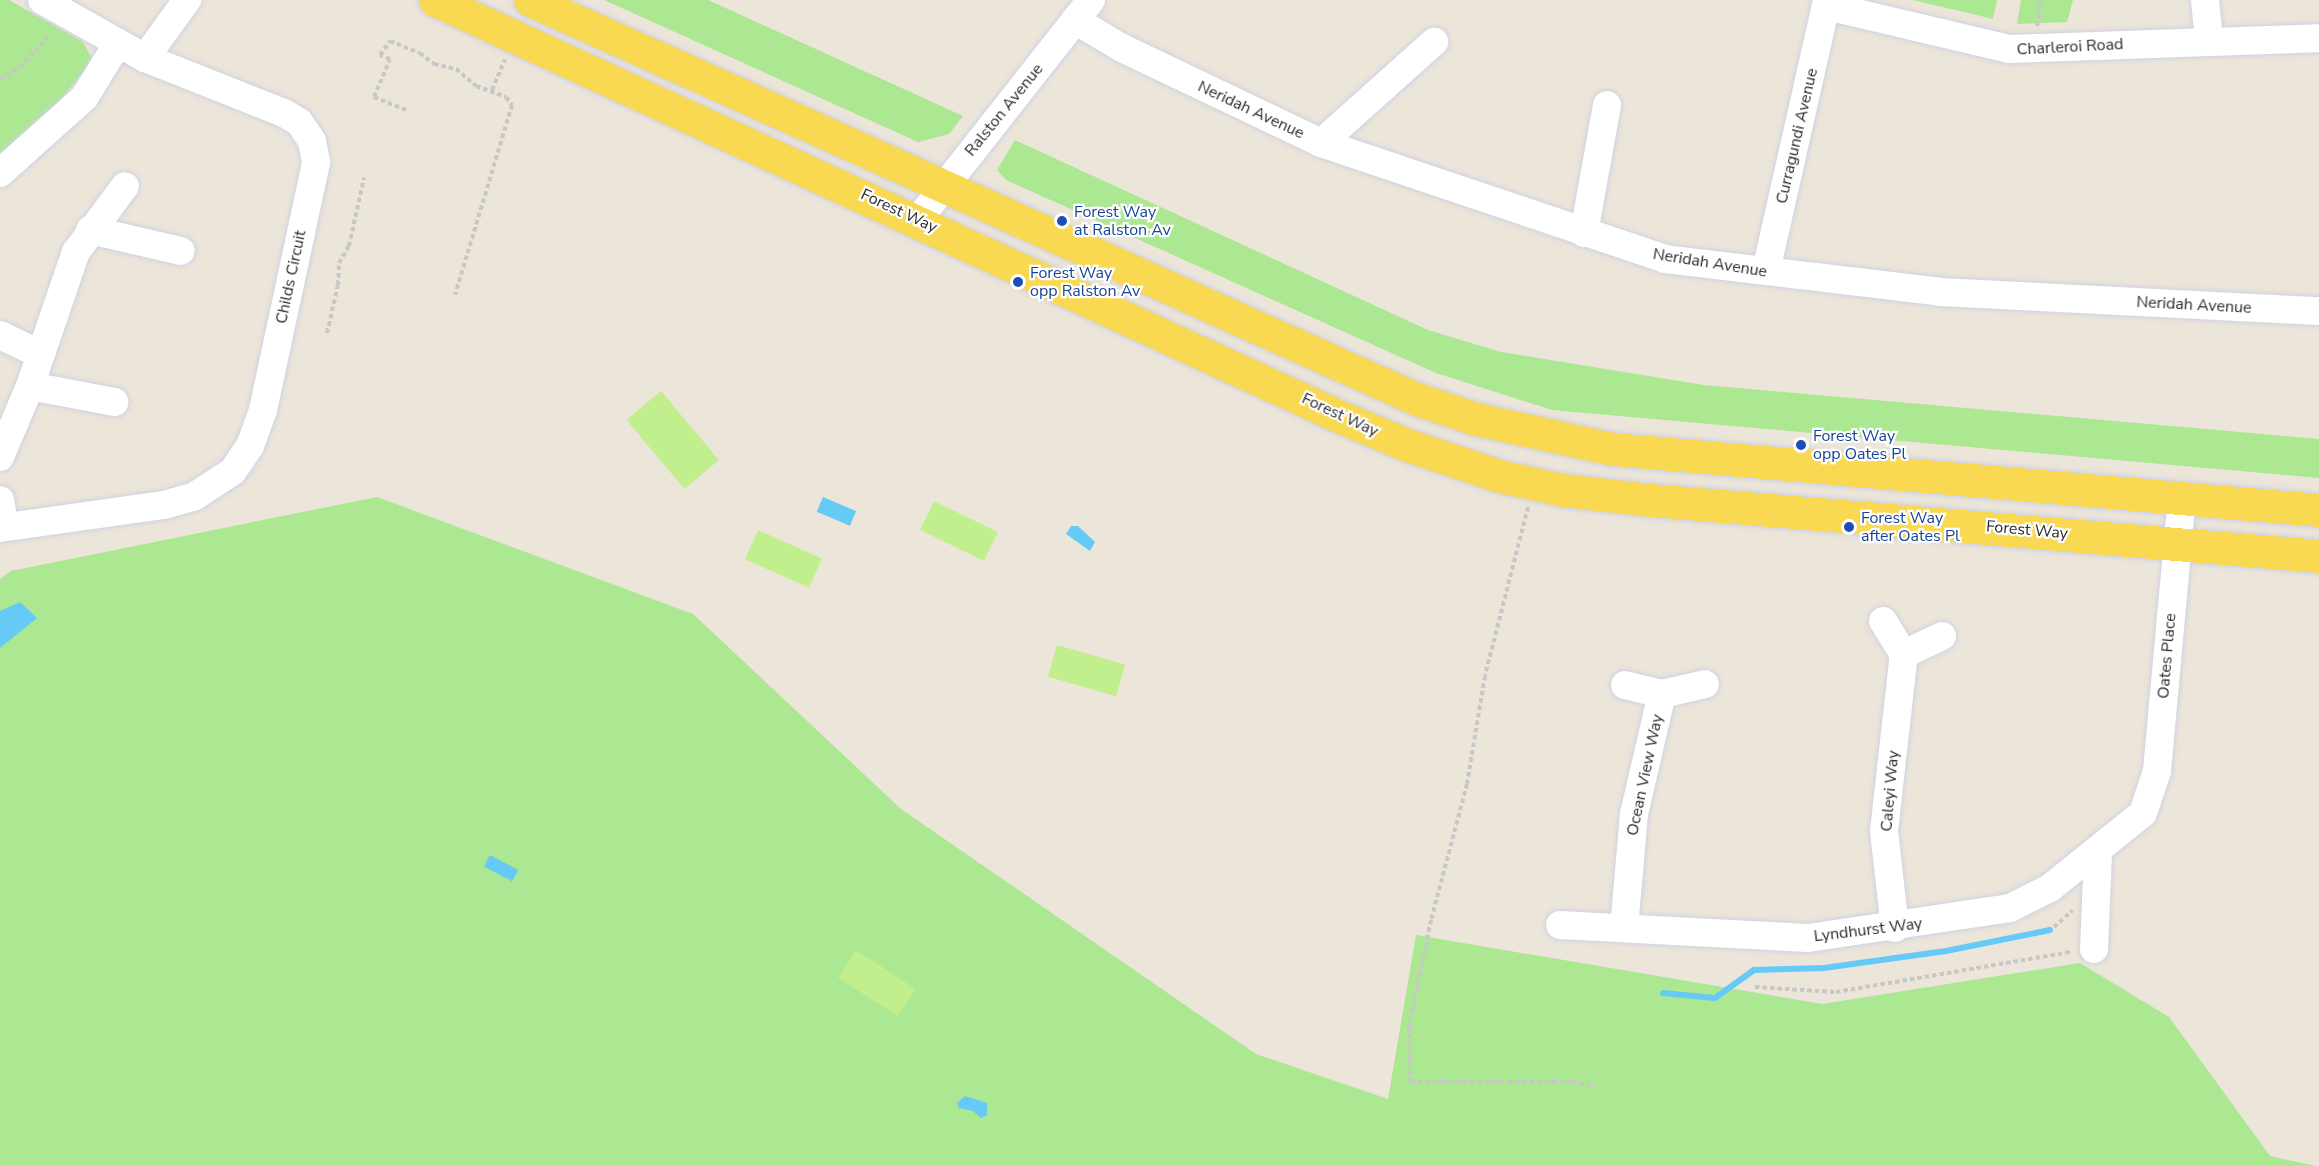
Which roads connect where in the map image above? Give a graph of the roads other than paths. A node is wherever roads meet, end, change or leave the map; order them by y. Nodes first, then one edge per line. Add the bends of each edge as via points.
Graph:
1 (42, 0) edge
2 (187, 0) edge
3 (435, 0) edge
4 (530, 0) edge
5 (2205, 0) edge
6 (1827, 3) edge
7 (1083, 10) edge
8 (2319, 38) edge
9 (2209, 40) junction
10 (1434, 42) dead end
11 (118, 43) junction
12 (145, 58) junction
13 (1607, 105) dead end
14 (1321, 143) junction
15 (0, 173) edge
16 (125, 186) dead end
17 (944, 187) junction
18 (918, 220) junction
19 (90, 230) junction
20 (1584, 232) junction
21 (181, 251) dead end
22 (1766, 271) junction
23 (2319, 311) edge
24 (0, 336) edge
25 (40, 354) junction
26 (30, 386) junction
27 (114, 402) dead end
28 (0, 457) edge
29 (2182, 498) junction
30 (0, 500) edge
31 (2319, 510) edge
32 (2, 528) edge
33 (2177, 543) junction
34 (2319, 556) edge
35 (1883, 621) dead end
36 (1942, 636) dead end
37 (1904, 654) junction
38 (1705, 684) dead end
39 (1625, 685) dead end
40 (1662, 694) junction
41 (2143, 813) joint
42 (2098, 852) junction
43 (1560, 925) dead end
44 (1624, 928) junction
45 (1895, 928) junction
46 (2084, 949) road end

1 - 11 street, Childs Circuit
2 - 12 street
3 - 18 main road, Forest Way
4 - 17 main road
5 - 9 street
6 - 9 street, Charleroi Road via 2009,49
6 - 22 street, Curragundi Avenue
7 - 14 street, Neridah Avenue via 1122,48
7 - 17 street, Ralston Avenue
8 - 9 street, Charleroi Road
10 - 14 street
11 - 12 street, Childs Circuit
11 - 15 street via 84,98
12 - 32 street, Childs Circuit via 284,113 299,123 312,141 316,162 263,410 250,446 233,471 195,496 164,506
13 - 20 street
14 - 20 street, Neridah Avenue
16 - 19 street
17 - 18 street, Ralston Avenue
17 - 29 main road via 1417,399 1517,430 1613,449
18 - 33 main road, Forest Way via 1338,416 1407,445 1499,476 1651,500
19 - 21 street
19 - 25 street via 76,252
20 - 22 street, Neridah Avenue via 1665,259
22 - 23 street, Neridah Avenue via 1940,292
24 - 25 street
25 - 26 street
26 - 27 street
26 - 28 street
29 - 31 main road
29 - 33 street, Oates Place
30 - 32 street
33 - 34 main road, Forest Way
33 - 41 street, Oates Place via 2157,771
35 - 37 street
36 - 37 street
37 - 45 street, Caleyi Way via 1884,831
38 - 40 street, Ocean View Way
39 - 40 street, Ocean View Way
40 - 44 street, Ocean View Way via 1634,814
41 - 42 street, Lyndhurst Way
42 - 45 street, Lyndhurst Way via 2050,888 2010,908
42 - 46 street
43 - 44 street, Lyndhurst Way
44 - 45 street, Lyndhurst Way via 1808,938

